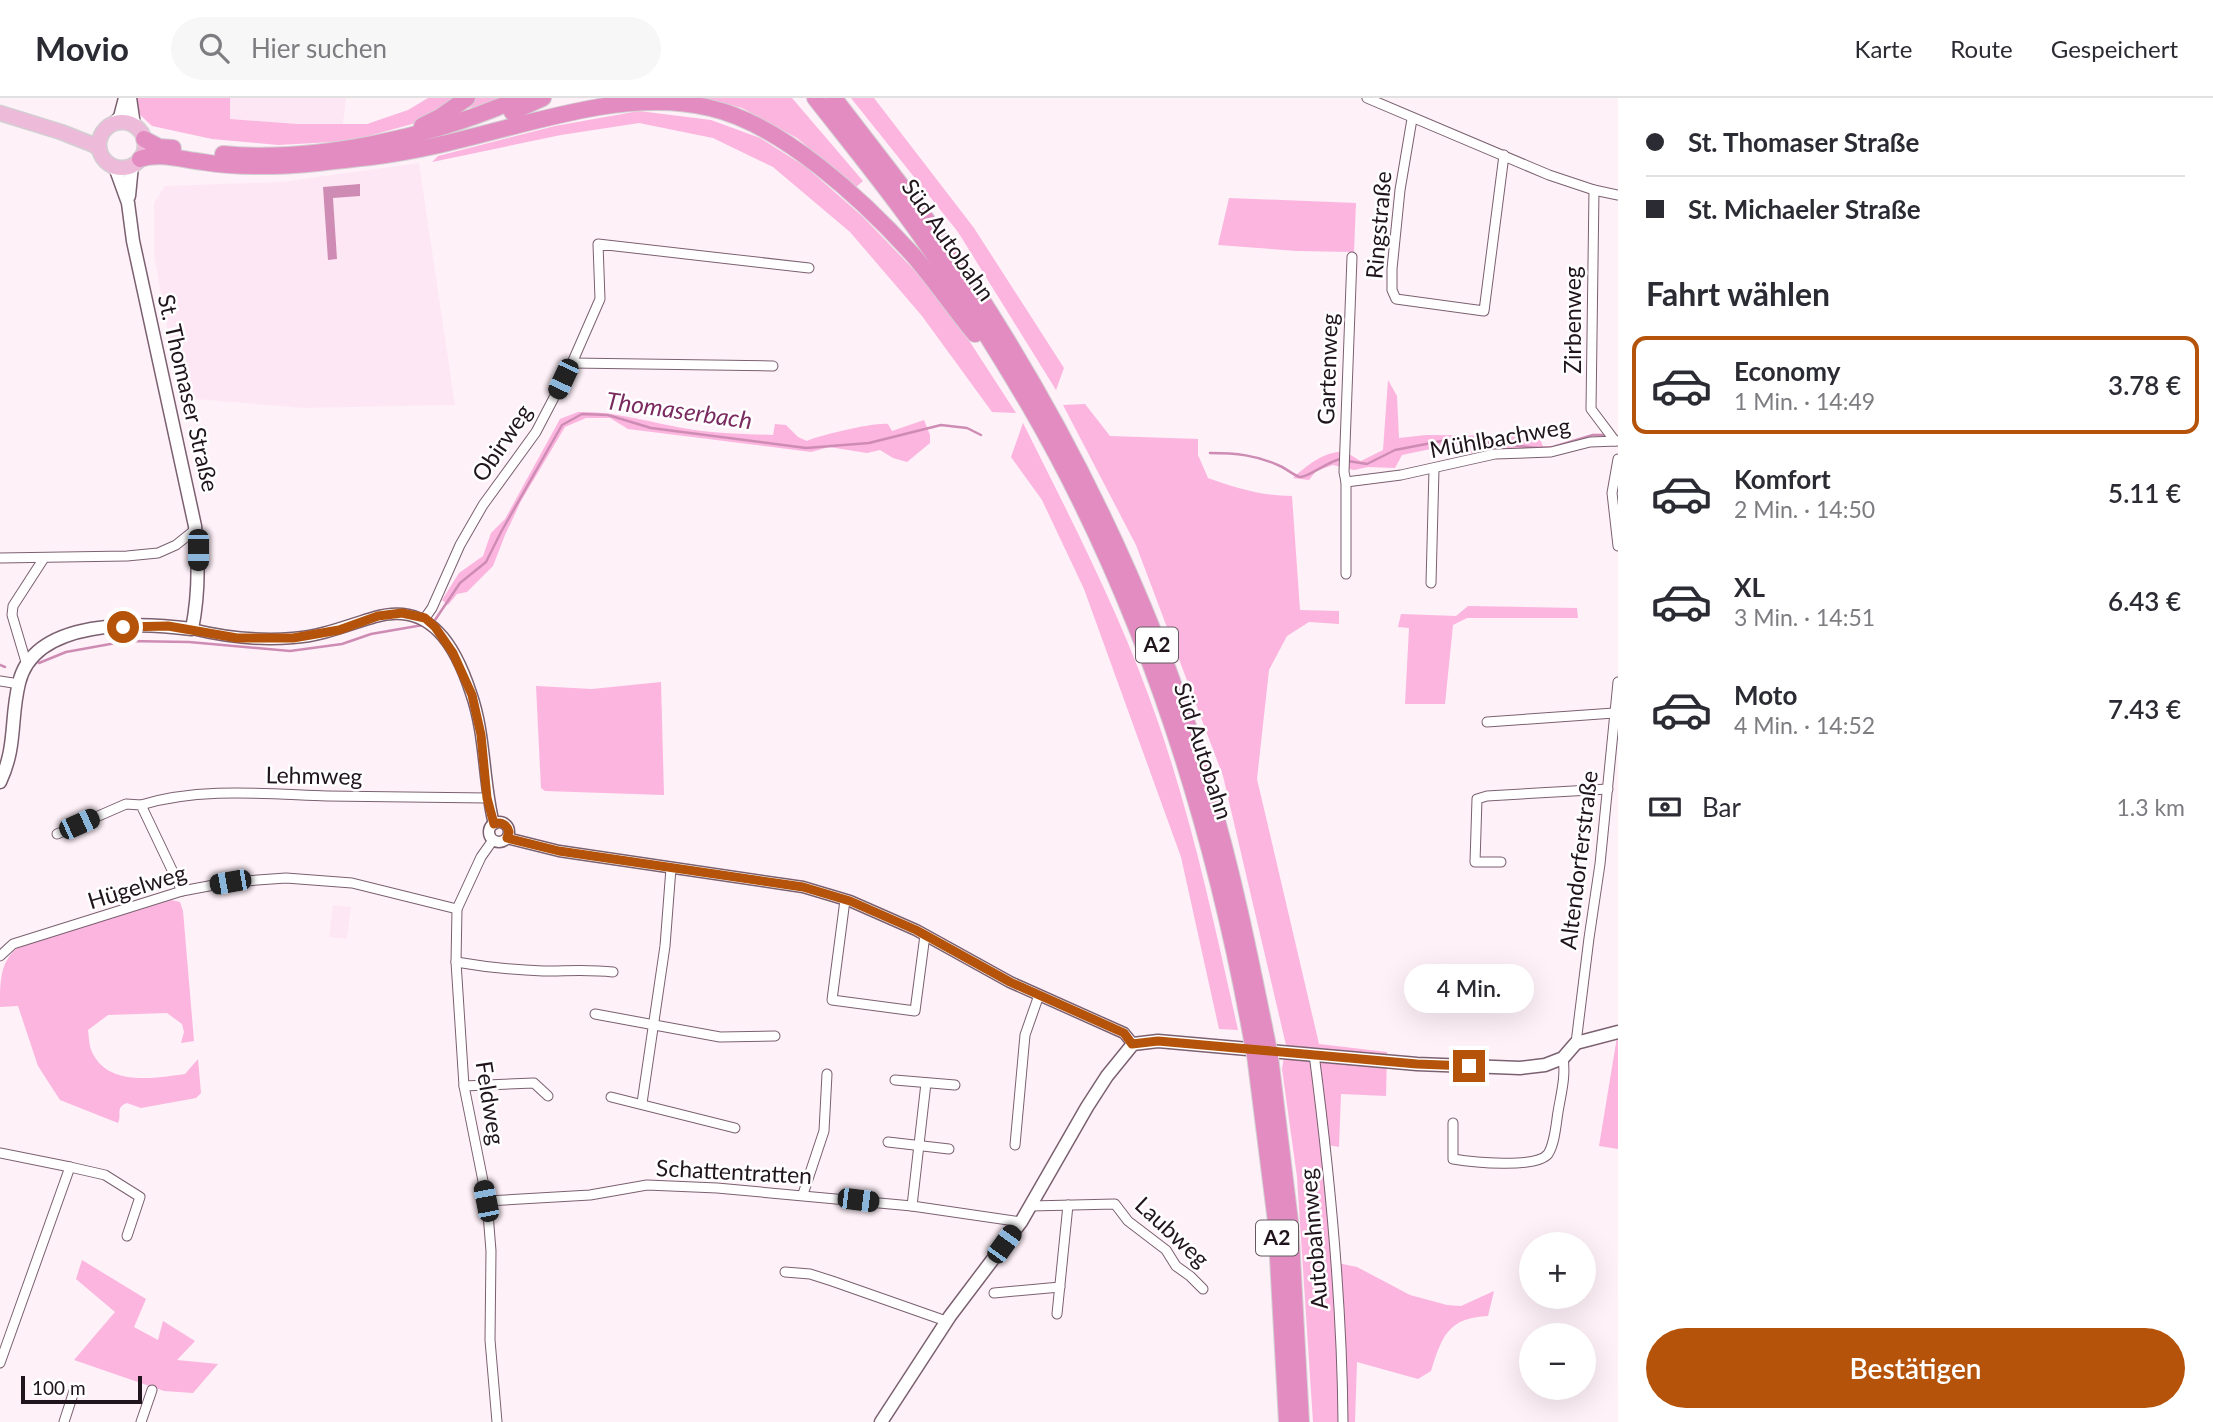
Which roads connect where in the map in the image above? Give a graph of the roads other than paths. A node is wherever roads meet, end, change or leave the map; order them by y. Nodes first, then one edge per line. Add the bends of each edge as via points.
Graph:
1 (125, 98) edge
2 (130, 98) edge
3 (467, 98) edge
4 (520, 98) edge
5 (543, 98) edge
6 (815, 98) edge
7 (834, 98) edge
8 (1367, 98) edge
9 (0, 113) edge
10 (1412, 119) junction
11 (134, 125) junction
12 (109, 127) junction
13 (61, 132) junction
14 (403, 136) junction
15 (144, 139) junction
16 (99, 149) junction
17 (1504, 155) junction
18 (356, 159) junction
19 (136, 162) junction
20 (116, 167) junction
21 (1594, 190) junction
22 (1618, 195) edge
23 (128, 203) junction
24 (1352, 257) dead end
25 (809, 268) dead end
26 (572, 363) junction
27 (773, 366) dead end
28 (1014, 382) junction
29 (1613, 438) edge
30 (1618, 459) edge
31 (1434, 469) junction
32 (1346, 482) junction
33 (196, 529) junction
34 (1618, 546) edge
35 (0, 558) edge
36 (44, 558) junction
37 (1346, 574) dead end
38 (1431, 583) dead end
39 (425, 618) junction
40 (192, 629) junction
41 (26, 663) junction
42 (0, 681) edge
43 (1618, 682) edge
44 (19, 684) junction
45 (1614, 713) junction
46 (1487, 722) dead end
47 (0, 782) edge
48 (1608, 789) junction
49 (487, 798) junction
50 (141, 805) junction
51 (494, 824) junction
52 (57, 834) dead end
53 (507, 838) junction
54 (493, 840) junction
55 (1501, 862) dead end
56 (671, 868) junction
57 (182, 891) junction
58 (845, 900) junction
59 (457, 909) junction
60 (925, 935) junction
61 (1, 954) edge
62 (456, 962) junction
63 (613, 972) dead end
64 (1039, 995) junction
65 (595, 1014) dead end
66 (654, 1023) junction
67 (1618, 1032) edge
68 (775, 1036) dead end
69 (1576, 1043) junction
70 (1132, 1044) junction
71 (1261, 1048) junction
72 (1314, 1054) junction
73 (1563, 1058) junction
74 (827, 1074) dead end
75 (895, 1080) dead end
76 (926, 1083) junction
77 (955, 1085) dead end
78 (464, 1086) junction
79 (548, 1096) dead end
80 (611, 1097) dead end
81 (642, 1103) junction
82 (1453, 1123) dead end
83 (735, 1128) dead end
84 (888, 1142) dead end
85 (1015, 1144) dead end
86 (919, 1146) junction
87 (949, 1149) dead end
88 (0, 1153) edge
89 (70, 1167) junction
90 (803, 1194) junction
91 (486, 1201) junction
92 (1068, 1205) junction
93 (912, 1206) junction
94 (1031, 1206) junction
95 (1021, 1222) junction
96 (127, 1236) dead end
97 (785, 1272) dead end
98 (1060, 1287) junction
99 (1203, 1289) dead end
100 (994, 1293) dead end
101 (1057, 1314) dead end
102 (946, 1321) junction
103 (0, 1363) edge
104 (152, 1390) dead end
105 (74, 1391) dead end
106 (64, 1422) edge
107 (141, 1422) edge
108 (497, 1422) edge
109 (881, 1422) edge
110 (1287, 1422) edge
111 (1301, 1422) edge
112 (1343, 1422) edge

1 - 12 main road via 120,117
2 - 11 main road
3 - 14 highway
4 - 14 highway via 442,128
5 - 18 highway via 457,133
6 - 28 highway, Süd Autobahn / A2 via 903,211
7 - 71 highway, Süd Autobahn / A2 via 916,205 1013,350 1071,453 1117,549 1177,695 1208,789 1239,902
8 - 10 street
9 - 13 main road
10 - 17 street
10 - 17 street, Ringstraße via 1392,269 1396,299 1484,311
11 - 12 main road
11 - 15 main road
12 - 13 main road via 87,133
12 - 16 main road
13 - 16 main road
14 - 15 highway via 348,148 271,155 159,147
15 - 19 main road via 145,149
16 - 20 main road
17 - 21 street
18 - 19 highway via 258,166 155,156
18 - 28 highway via 431,147 623,103 710,108 748,121 826,172 914,256 993,362
19 - 20 main road
19 - 23 main road, St. Thomaser Straße
20 - 23 main road, St. Thomaser Straße
21 - 22 street
21 - 29 street, Zirbenweg via 1591,409
23 - 33 main road, St. Thomaser Straße
24 - 32 street, Gartenweg
25 - 26 street, Obirweg via 598,244 600,299
26 - 27 street
26 - 39 street, Obirweg via 536,432 471,525
28 - 71 highway, Süd Autobahn / A2 via 1121,591 1164,700 1194,791
29 - 31 street, Mühlbachweg via 1551,452 1495,454
30 - 34 street via 1612,493
31 - 32 street, Mühlbachweg
31 - 38 street
32 - 37 street, Gartenweg
33 - 36 street via 158,553
33 - 40 main road, St. Thomaser Straße via 199,570
35 - 36 street
36 - 41 street via 13,606
39 - 40 street via 402,613 378,616 339,630 293,638 237,638
39 - 49 street via 453,653 472,695
40 - 41 main road via 150,625 96,628 46,645
41 - 44 main road
42 - 44 street
43 - 45 street, Altendorferstraße
44 - 47 main road via 12,751
45 - 46 street
45 - 48 street, Altendorferstraße
48 - 55 street via 1477,799 1475,862
48 - 69 street, Altendorferstraße
49 - 50 street, Lehmweg via 199,795
49 - 51 street
50 - 52 street, Lehmweg via 126,804
50 - 57 street
51 - 53 street via 506,826
51 - 54 street via 489,832
53 - 54 street
53 - 56 street
54 - 59 street, Feldweg
56 - 58 street via 803,887
56 - 66 street
57 - 59 street, Hügelweg via 286,878 352,883
57 - 61 street, Hügelweg via 13,944
58 - 60 street
58 - 60 street via 832,1000 915,1010
59 - 62 street, Feldweg
60 - 64 street
62 - 63 street via 500,970
62 - 78 street, Feldweg
64 - 70 street via 1124,1033
64 - 85 street via 1025,1035
65 - 66 street
66 - 68 street via 720,1037
66 - 81 street
67 - 69 main road
69 - 73 main road
70 - 72 main road via 1158,1041
70 - 94 main road via 1087,1107
71 - 110 highway, Süd Autobahn / A2
71 - 111 highway, Süd Autobahn / A2 via 1290,1222
72 - 73 main road via 1520,1068
72 - 112 street, Autobahnweg via 1335,1233
73 - 82 street via 1561,1097 1547,1156 1490,1164 1453,1159
74 - 90 street via 824,1131
75 - 76 street
76 - 77 street
76 - 86 street
78 - 79 street via 534,1083
78 - 91 street, Feldweg
80 - 81 street
81 - 83 street
84 - 86 street
86 - 87 street
86 - 93 street
88 - 89 street
89 - 96 street via 105,1175 141,1197
89 - 103 street
90 - 91 street, Schattentratten via 647,1185 590,1195
90 - 93 street, Schattentratten
91 - 108 street, Feldweg
92 - 94 street, Laubweg
92 - 98 street
92 - 99 street, Laubweg via 1115,1204
93 - 95 street, Schattentratten
94 - 95 main road
95 - 102 main road
97 - 102 street via 821,1278
98 - 100 street
98 - 101 street
102 - 109 main road
104 - 107 street
105 - 106 street

